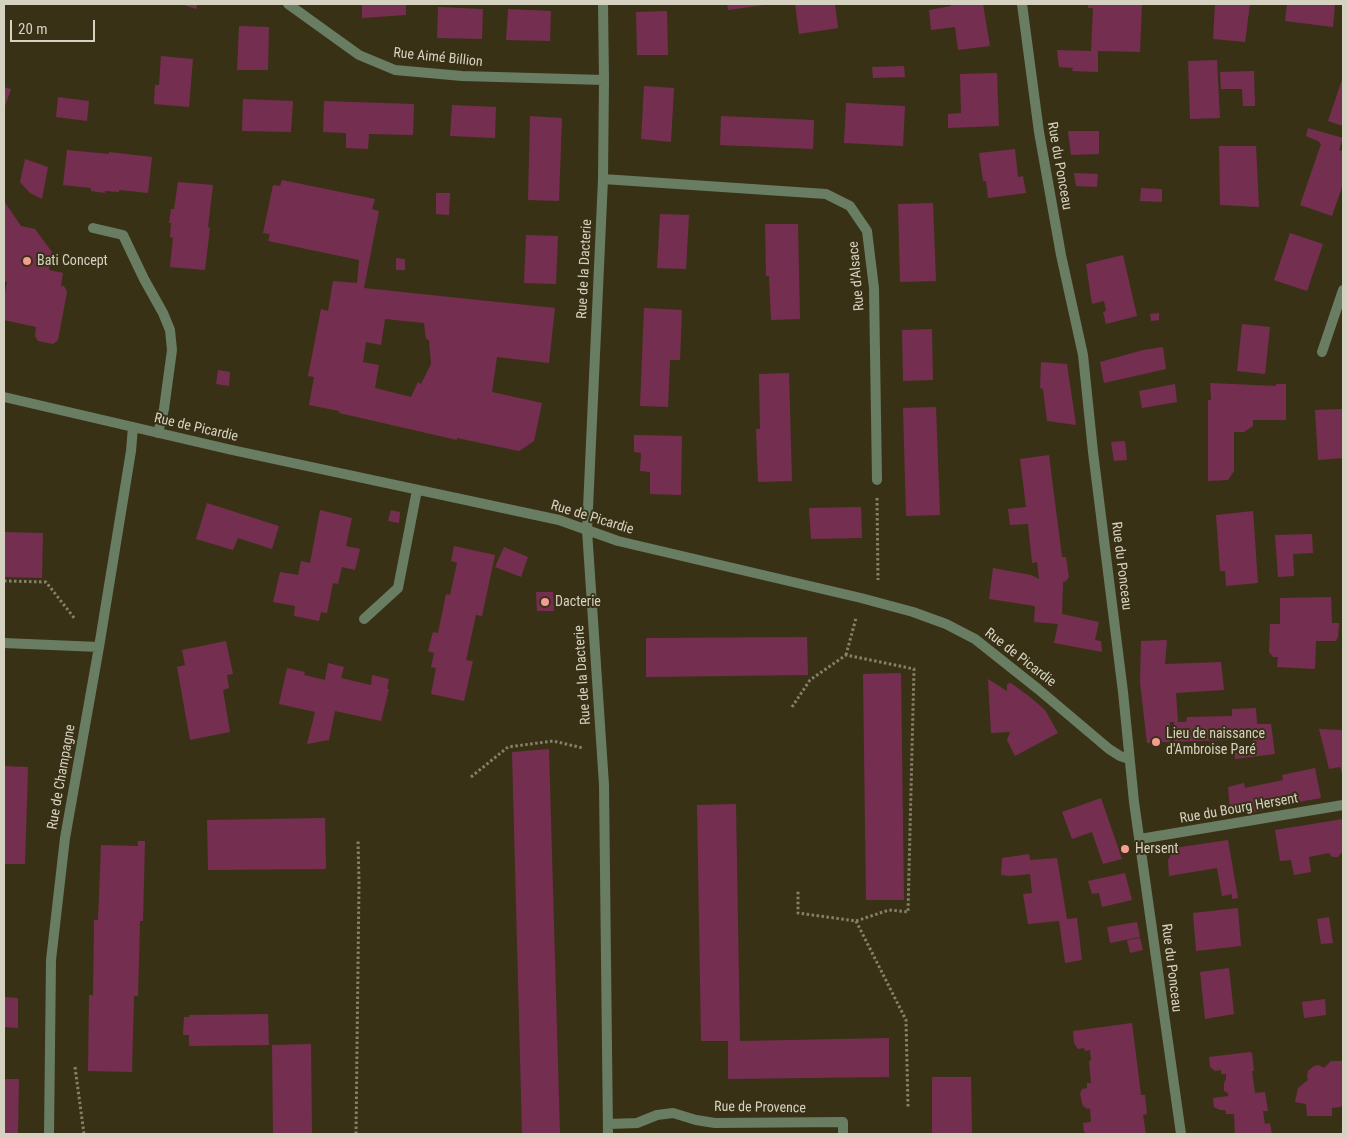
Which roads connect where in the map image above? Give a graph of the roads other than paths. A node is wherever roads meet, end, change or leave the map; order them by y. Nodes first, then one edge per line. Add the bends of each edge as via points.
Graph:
1 (288, 4) edge
2 (603, 4) edge
3 (1022, 4) edge
4 (604, 80) junction
5 (603, 179) junction
6 (93, 228) dead end
7 (1343, 290) edge
8 (1322, 352) dead end
9 (4, 397) edge
10 (133, 427) junction
11 (158, 433) junction
12 (877, 480) road end
13 (417, 490) junction
14 (587, 530) junction
15 (364, 620) dead end
16 (4, 643) edge
17 (99, 648) junction
18 (1129, 759) junction
19 (1343, 805) edge
20 (1140, 839) junction
21 (608, 1129) edge
22 (49, 1134) edge
23 (843, 1134) edge
24 (1181, 1134) edge

1 - 4 street, Rue Aimé Billion via 359,55 395,70 462,76
2 - 4 street, Rue de la Dacterie
3 - 18 street, Rue du Ponceau via 1039,132 1083,355
4 - 5 street, Rue de la Dacterie
5 - 12 street, Rue d'Alsace via 826,194 850,206 867,232 874,288
5 - 14 street, Rue de la Dacterie
6 - 11 street via 123,236 170,330 172,350
7 - 8 street
9 - 10 street, Rue de Picardie
10 - 11 street, Rue de Picardie
10 - 17 street, Rue de Champagne
11 - 13 street, Rue de Picardie
13 - 14 street, Rue de Picardie via 559,520
13 - 15 street via 398,588
14 - 18 street, Rue de Picardie via 618,541 861,598 946,624 975,639 1109,749
14 - 21 street, Rue de la Dacterie via 604,784
16 - 17 street
17 - 22 street, Rue de Champagne via 65,838 51,960
18 - 20 street, Rue du Ponceau
19 - 20 street, Rue du Bourg Hersent
20 - 24 street, Rue du Ponceau
21 - 23 street, Rue de Provence via 673,1113 715,1123 843,1122

